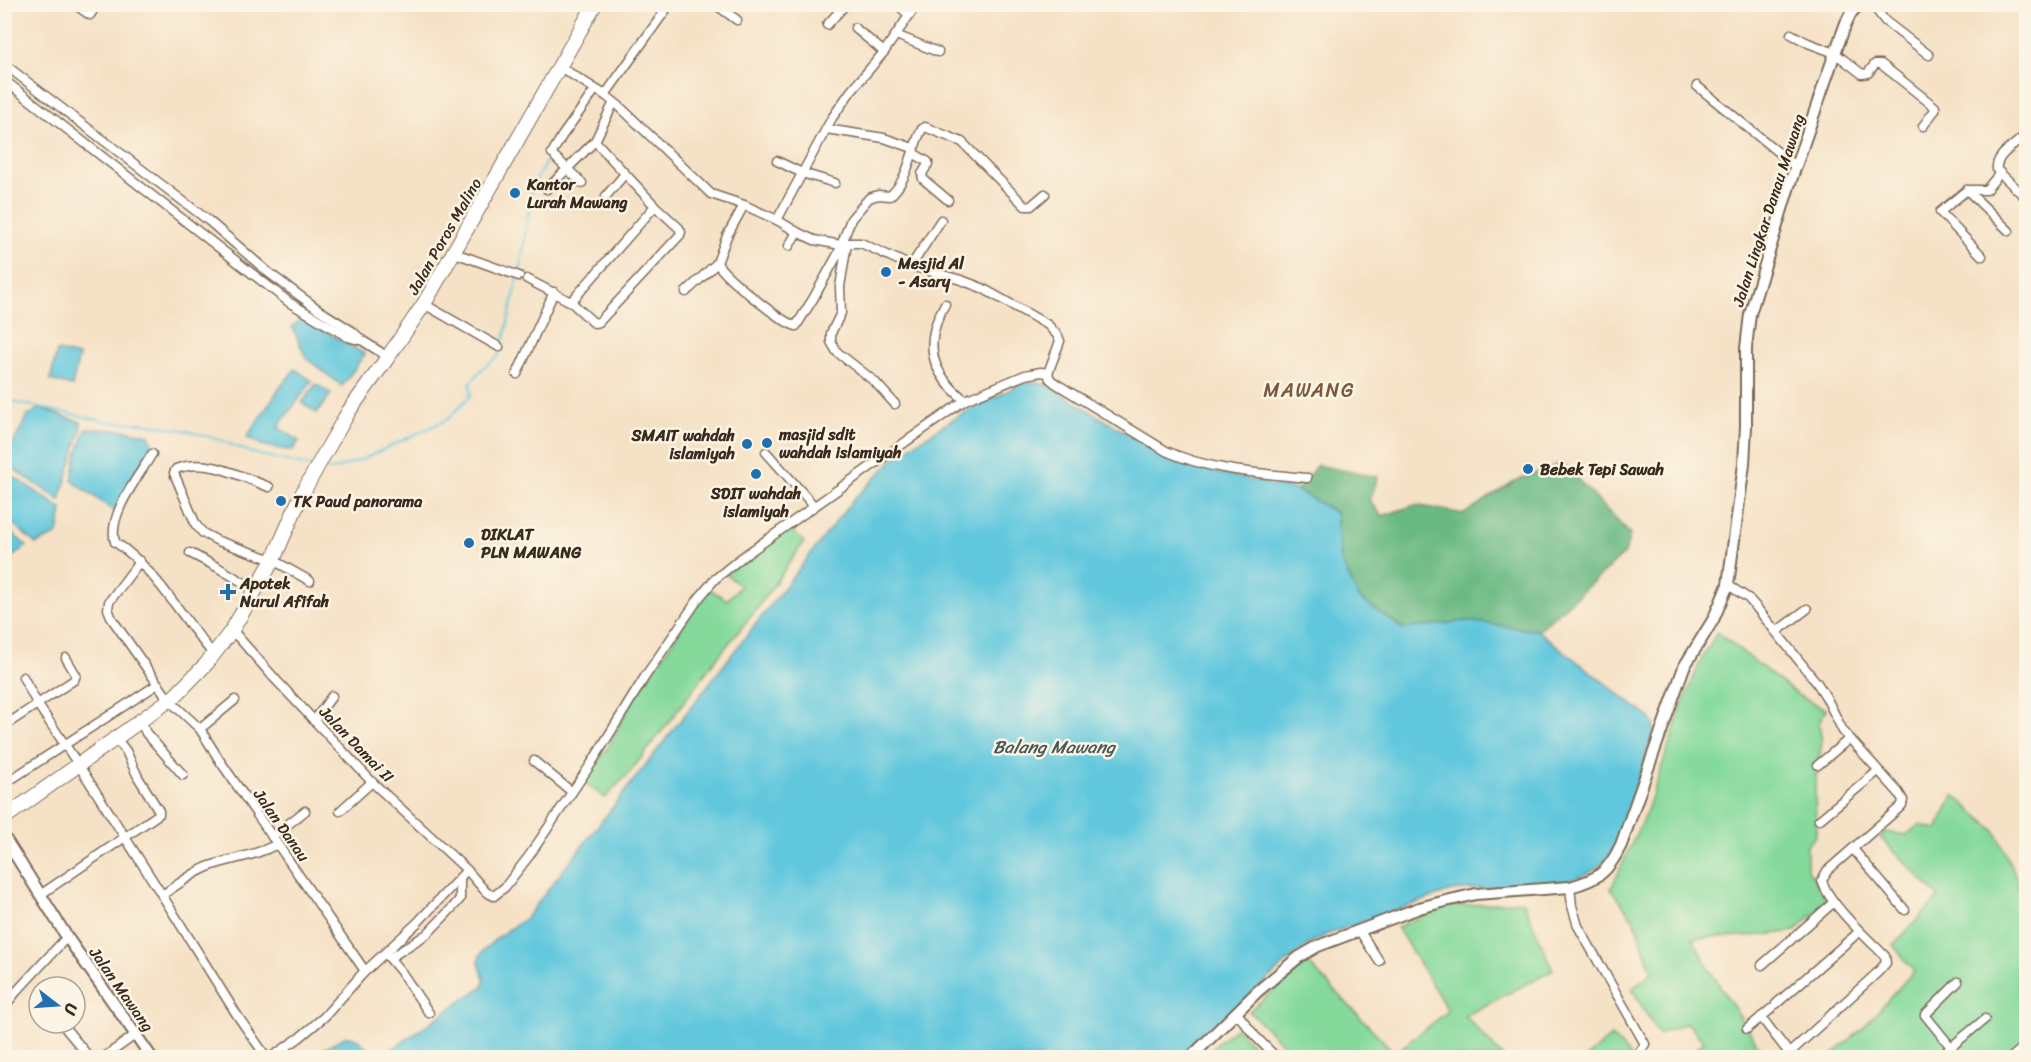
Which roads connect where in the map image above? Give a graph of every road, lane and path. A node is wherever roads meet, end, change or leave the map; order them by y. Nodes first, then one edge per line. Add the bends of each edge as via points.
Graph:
1 (74, 4) edge
2 (97, 4) edge
3 (595, 4) edge
4 (670, 4) edge
5 (715, 4) edge
6 (846, 4) edge
7 (897, 4) edge
8 (917, 4) edge
9 (1859, 4) edge
10 (1872, 4) edge
11 (909, 15) junction
12 (737, 20) dead end
13 (827, 25) dead end
14 (855, 28) dead end
15 (1791, 34) dead end
16 (896, 35) junction
17 (884, 52) junction
18 (938, 52) dead end
19 (1835, 53) junction
20 (1929, 55) dead end
21 (4, 64) edge
22 (560, 67) junction
23 (4, 80) edge
24 (1697, 86) dead end
25 (599, 92) junction
26 (614, 102) junction
27 (1923, 126) dead end
28 (826, 129) junction
29 (2025, 139) edge
30 (595, 141) junction
31 (913, 150) junction
32 (777, 160) dead end
33 (1796, 167) junction
34 (567, 168) junction
35 (802, 173) junction
36 (2000, 173) junction
37 (624, 175) junction
38 (582, 183) dead end
39 (836, 183) dead end
40 (547, 189) dead end
41 (1967, 190) junction
42 (1045, 194) dead end
43 (606, 196) dead end
44 (2026, 198) edge
45 (948, 200) dead end
46 (744, 205) junction
47 (655, 206) junction
48 (777, 219) junction
49 (940, 220) dead end
50 (2008, 231) dead end
51 (797, 232) junction
52 (844, 244) junction
53 (789, 246) dead end
54 (452, 252) junction
55 (1982, 256) dead end
56 (717, 263) junction
57 (911, 266) junction
58 (554, 292) junction
59 (686, 292) dead end
60 (571, 302) junction
61 (424, 304) junction
62 (945, 304) dead end
63 (363, 341) junction
64 (499, 347) dead end
65 (388, 357) junction
66 (1048, 373) junction
67 (517, 374) dead end
68 (965, 400) junction
69 (895, 404) dead end
70 (766, 452) dead end
71 (152, 454) dead end
72 (1307, 478) dead end
73 (269, 487) dead end
74 (814, 506) junction
75 (189, 553) dead end
76 (273, 560) junction
77 (140, 561) junction
78 (310, 581) dead end
79 (1728, 585) junction
80 (256, 590) junction
81 (1807, 609) dead end
82 (232, 630) junction
83 (1776, 632) junction
84 (214, 655) junction
85 (66, 658) dead end
86 (23, 677) dead end
87 (158, 684) junction
88 (332, 696) dead end
89 (169, 700) junction
90 (235, 700) dead end
91 (38, 705) junction
92 (140, 720) junction
93 (314, 722) junction
94 (4, 726) edge
95 (200, 729) junction
96 (115, 737) junction
97 (1849, 739) junction
98 (65, 745) junction
99 (534, 761) dead end
100 (78, 764) junction
101 (1818, 765) dead end
102 (1878, 771) junction
103 (183, 775) dead end
104 (372, 782) junction
105 (4, 784) edge
106 (572, 792) junction
107 (305, 811) dead end
108 (340, 811) dead end
109 (4, 818) edge
110 (1819, 820) dead end
111 (4, 837) edge
112 (124, 837) junction
113 (275, 841) junction
114 (1853, 849) junction
115 (467, 870) junction
116 (459, 878) junction
117 (1570, 887) junction
118 (162, 895) junction
119 (39, 896) junction
120 (1834, 902) junction
121 (1905, 910) dead end
122 (1359, 930) junction
123 (1860, 931) junction
124 (67, 937) junction
125 (388, 956) junction
126 (1379, 961) dead end
127 (1762, 965) dead end
128 (362, 974) junction
129 (1959, 982) dead end
130 (4, 1007) edge
131 (428, 1011) dead end
132 (1237, 1013) junction
133 (1761, 1017) junction
134 (1985, 1019) dead end
135 (1747, 1029) dead end
136 (71, 1035) edge
137 (135, 1035) junction
138 (1951, 1047) junction
139 (2020, 1050) dead end
140 (1786, 1055) edge
141 (90, 1058) edge
142 (104, 1058) edge
143 (152, 1058) edge
144 (268, 1058) edge
145 (1190, 1058) edge
146 (1277, 1058) edge
147 (1636, 1058) edge
148 (1940, 1058) edge
149 (2011, 1058) edge

1 - 2 street via 90,15
3 - 22 main road, Jalan Poros Malino
4 - 25 street
5 - 12 street
6 - 13 street
7 - 11 street
8 - 11 street
9 - 19 street, Jalan Lingkar Danau Mawang via 1846,23
10 - 20 street via 1885,21
11 - 16 street
14 - 17 street
15 - 19 street
16 - 17 street
16 - 18 street
17 - 28 street
19 - 27 street via 1862,74 1881,64 1934,104 1935,110
19 - 33 street, Jalan Lingkar Danau Mawang
21 - 63 street via 210,221 269,273
22 - 25 street
22 - 54 main road, Jalan Poros Malino
23 - 63 street via 290,303 348,337
24 - 33 street
25 - 26 street
25 - 34 street via 562,136 554,156
26 - 30 street
26 - 46 street via 711,194
28 - 31 street via 884,138
28 - 35 street
29 - 36 street via 1998,159
30 - 34 street
30 - 37 street
31 - 42 street via 922,129 951,136 969,147 1025,206 1031,206
31 - 45 street via 928,164 923,179
31 - 52 street via 907,171 893,193 869,198 851,219
32 - 35 street
33 - 79 street, Jalan Lingkar Danau Mawang via 1750,314 1743,464
34 - 38 street
34 - 40 street
35 - 39 street
35 - 48 street
36 - 41 street via 1986,190
36 - 44 street
37 - 43 street
37 - 47 street
41 - 50 street
41 - 55 street via 1940,212
46 - 48 street
46 - 56 street
47 - 60 street
47 - 60 street via 680,230 675,241 599,322 591,321
48 - 51 street
49 - 57 street
51 - 52 street via 814,240
51 - 53 street
52 - 56 street via 796,326 731,279
52 - 57 street via 869,245
52 - 69 street via 842,310 831,342 837,352 874,381
54 - 58 street
54 - 61 main road, Jalan Poros Malino
56 - 59 street
57 - 66 street via 982,288 1048,325 1060,341
58 - 60 street
58 - 67 street
61 - 64 street
61 - 65 main road, Jalan Poros Malino
62 - 68 street via 937,317 931,350 950,389
63 - 65 street
65 - 76 main road, Jalan Poros Malino via 349,411 311,477
66 - 68 street via 1025,375
66 - 72 street via 1055,383 1180,457 1215,467
68 - 74 street
70 - 74 street
71 - 77 street via 117,513 114,529 115,542
73 - 76 street via 208,465 188,465 174,471 202,533
74 - 106 street via 715,579 646,675
75 - 80 street
76 - 78 street
76 - 80 main road, Jalan Poros Malino
77 - 84 street
77 - 87 street, Jalan Danau via 109,602 108,609 117,628
79 - 83 street via 1748,598
79 - 117 street, Jalan Lingkar Danau Mawang via 1713,620 1683,667 1612,863 1600,876
80 - 82 main road, Jalan Poros Malino
81 - 83 street
82 - 84 main road, Jalan Poros Malino
82 - 93 street, Jalan Damai II
83 - 97 street via 1822,690
84 - 89 main road, Jalan Poros Malino
85 - 91 street via 75,678
86 - 91 street
87 - 89 street, Jalan Danau
87 - 98 street
88 - 93 street
89 - 92 main road, Jalan Poros Malino
89 - 95 street, Jalan Danau
90 - 95 street
91 - 94 street
91 - 98 street
92 - 96 main road, Jalan Poros Malino
92 - 103 street via 146,734
93 - 104 street, Jalan Damai II
95 - 113 street, Jalan Danau
96 - 100 main road, Jalan Poros Malino
96 - 112 street via 159,812
97 - 101 street
97 - 102 street
98 - 100 street
98 - 105 street
99 - 106 street
100 - 109 main road, Jalan Poros Malino
100 - 112 street
102 - 110 street
102 - 114 street via 1903,802
104 - 108 street
104 - 115 street, Jalan Damai II
106 - 115 street, Jalan Damai II via 499,893 489,895
107 - 113 street
111 - 119 street, Jalan Mawang
112 - 118 street
112 - 119 street
113 - 118 street via 255,854 209,866
113 - 128 street, Jalan Danau
114 - 120 street via 1822,877
114 - 121 street
115 - 116 street
116 - 125 street
116 - 125 street via 460,899 454,906 427,934
117 - 122 street, Jalan Lingkar Danau Mawang via 1476,894 1419,908
117 - 147 street via 1578,926 1645,1044
118 - 144 street
119 - 124 street, Jalan Mawang
120 - 123 street
120 - 127 street
122 - 126 street
122 - 132 street, Jalan Lingkar Danau Mawang via 1299,957
123 - 133 street
123 - 140 street via 1885,956 1886,963
124 - 130 street
124 - 137 street, Jalan Mawang
125 - 128 street
125 - 131 street
128 - 144 street via 324,1017
129 - 138 street via 1925,1015
132 - 145 street, Jalan Lingkar Danau Mawang
132 - 146 street
133 - 135 street
133 - 140 street
134 - 138 street
136 - 141 street
137 - 142 street
137 - 143 street, Jalan Mawang
138 - 148 street
139 - 149 street

